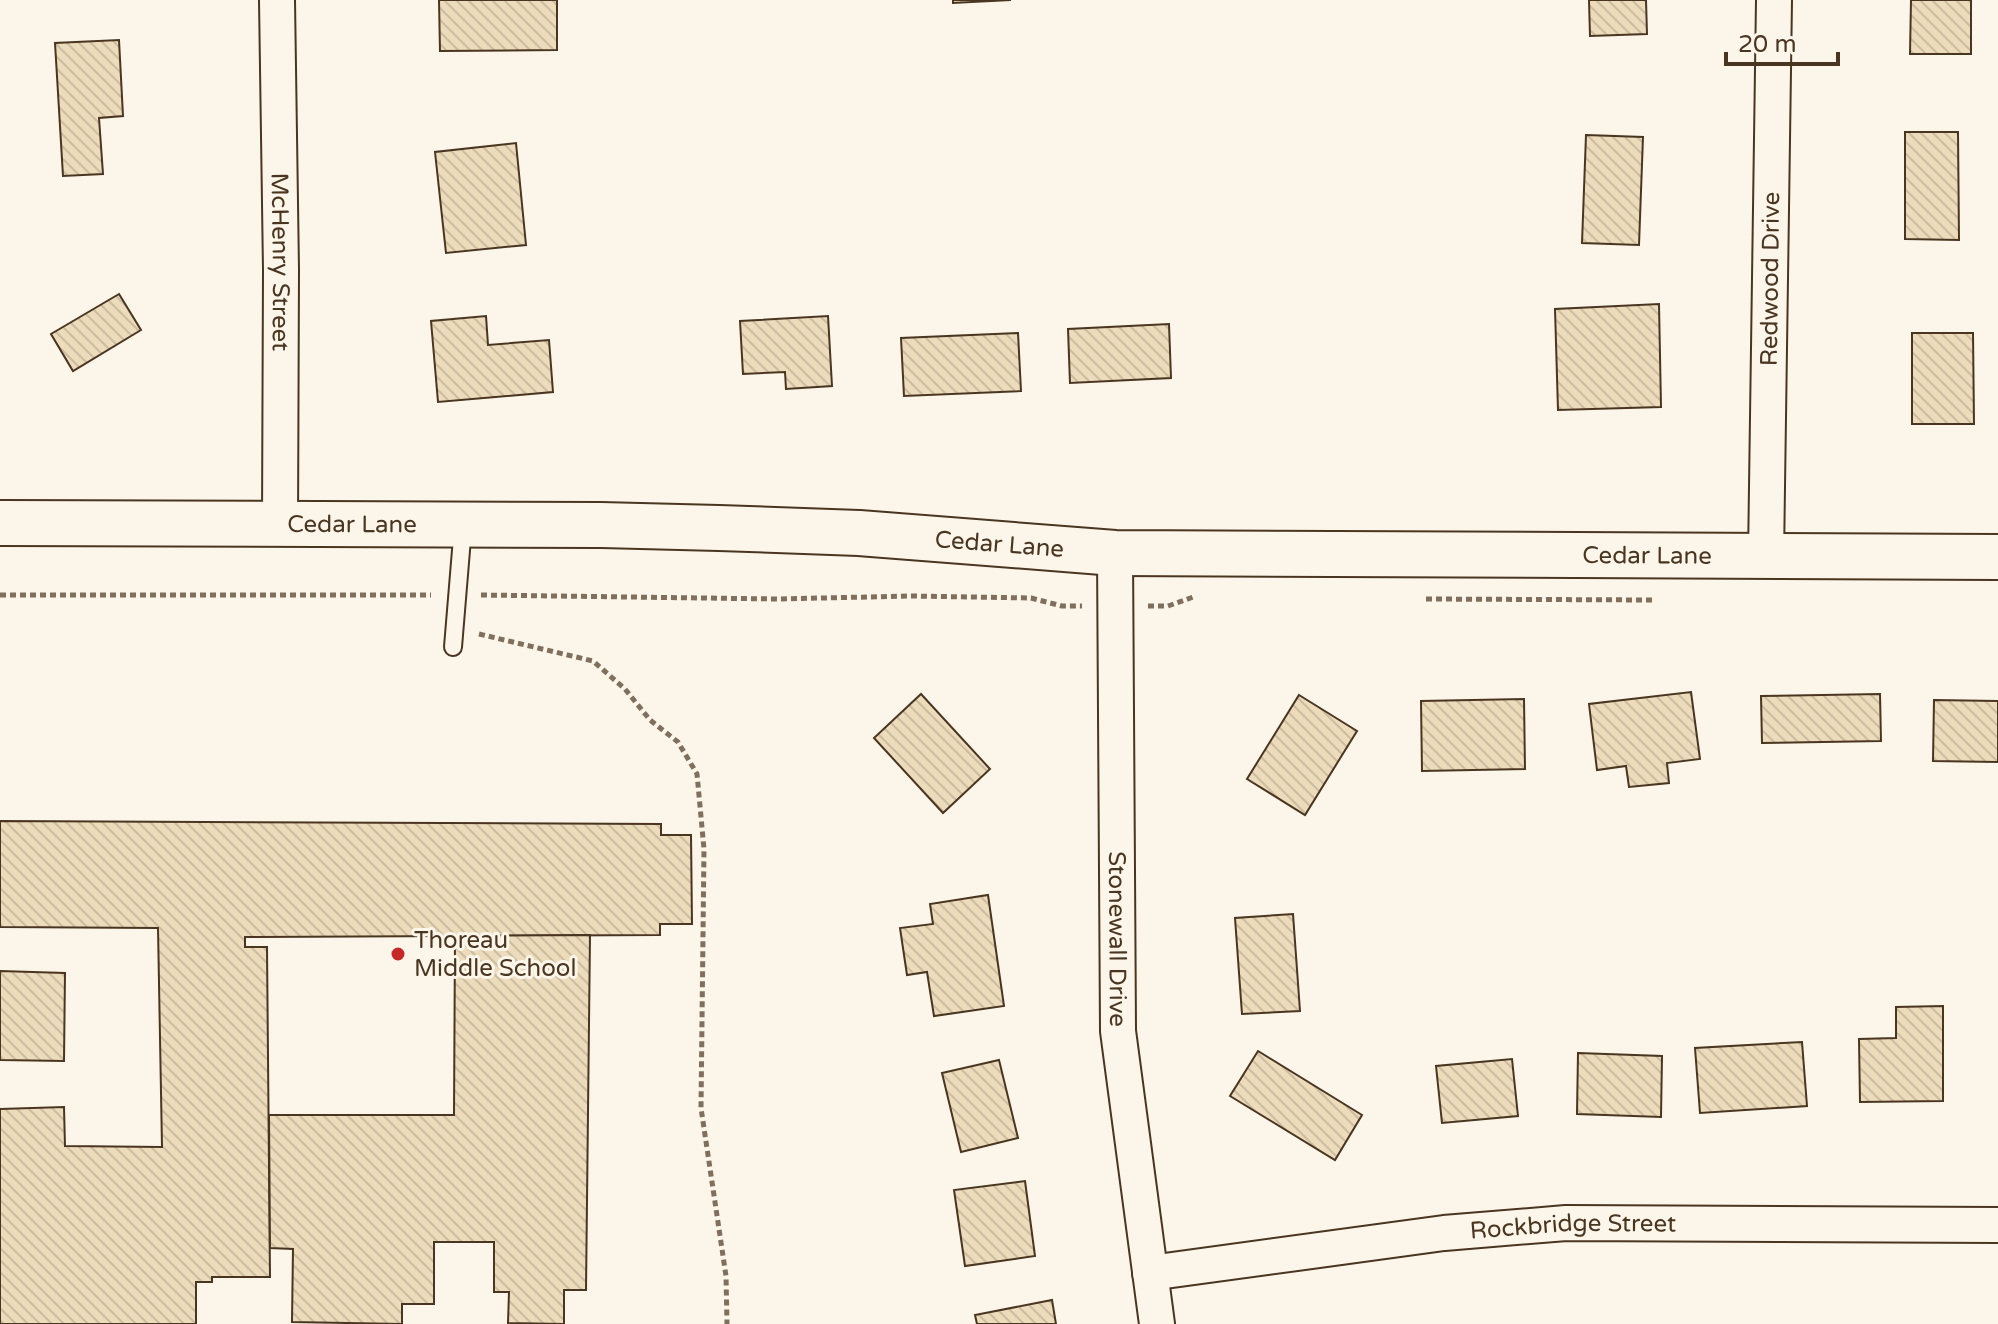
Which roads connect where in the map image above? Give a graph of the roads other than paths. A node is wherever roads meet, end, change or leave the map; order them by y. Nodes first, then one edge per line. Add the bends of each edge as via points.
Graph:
1 (277, 0) edge
2 (1774, 0) edge
3 (0, 523) edge
4 (280, 525) junction
5 (463, 525) junction
6 (1115, 553) junction
7 (1766, 557) junction
8 (1998, 557) edge
9 (453, 647) dead end
10 (1998, 1225) edge
11 (1150, 1273) junction
12 (1157, 1324) edge

1 - 4 street, McHenry Street
2 - 7 street, Redwood Drive
3 - 4 main road, Cedar Lane
4 - 5 main road, Cedar Lane
5 - 6 main road, Cedar Lane via 859,533
5 - 9 lane
6 - 7 main road, Cedar Lane
6 - 11 street, Stonewall Drive via 1118,1031
7 - 8 main road, Cedar Lane
10 - 11 street, Rockbridge Street via 1566,1223 1444,1233
11 - 12 street, Stonewall Drive

